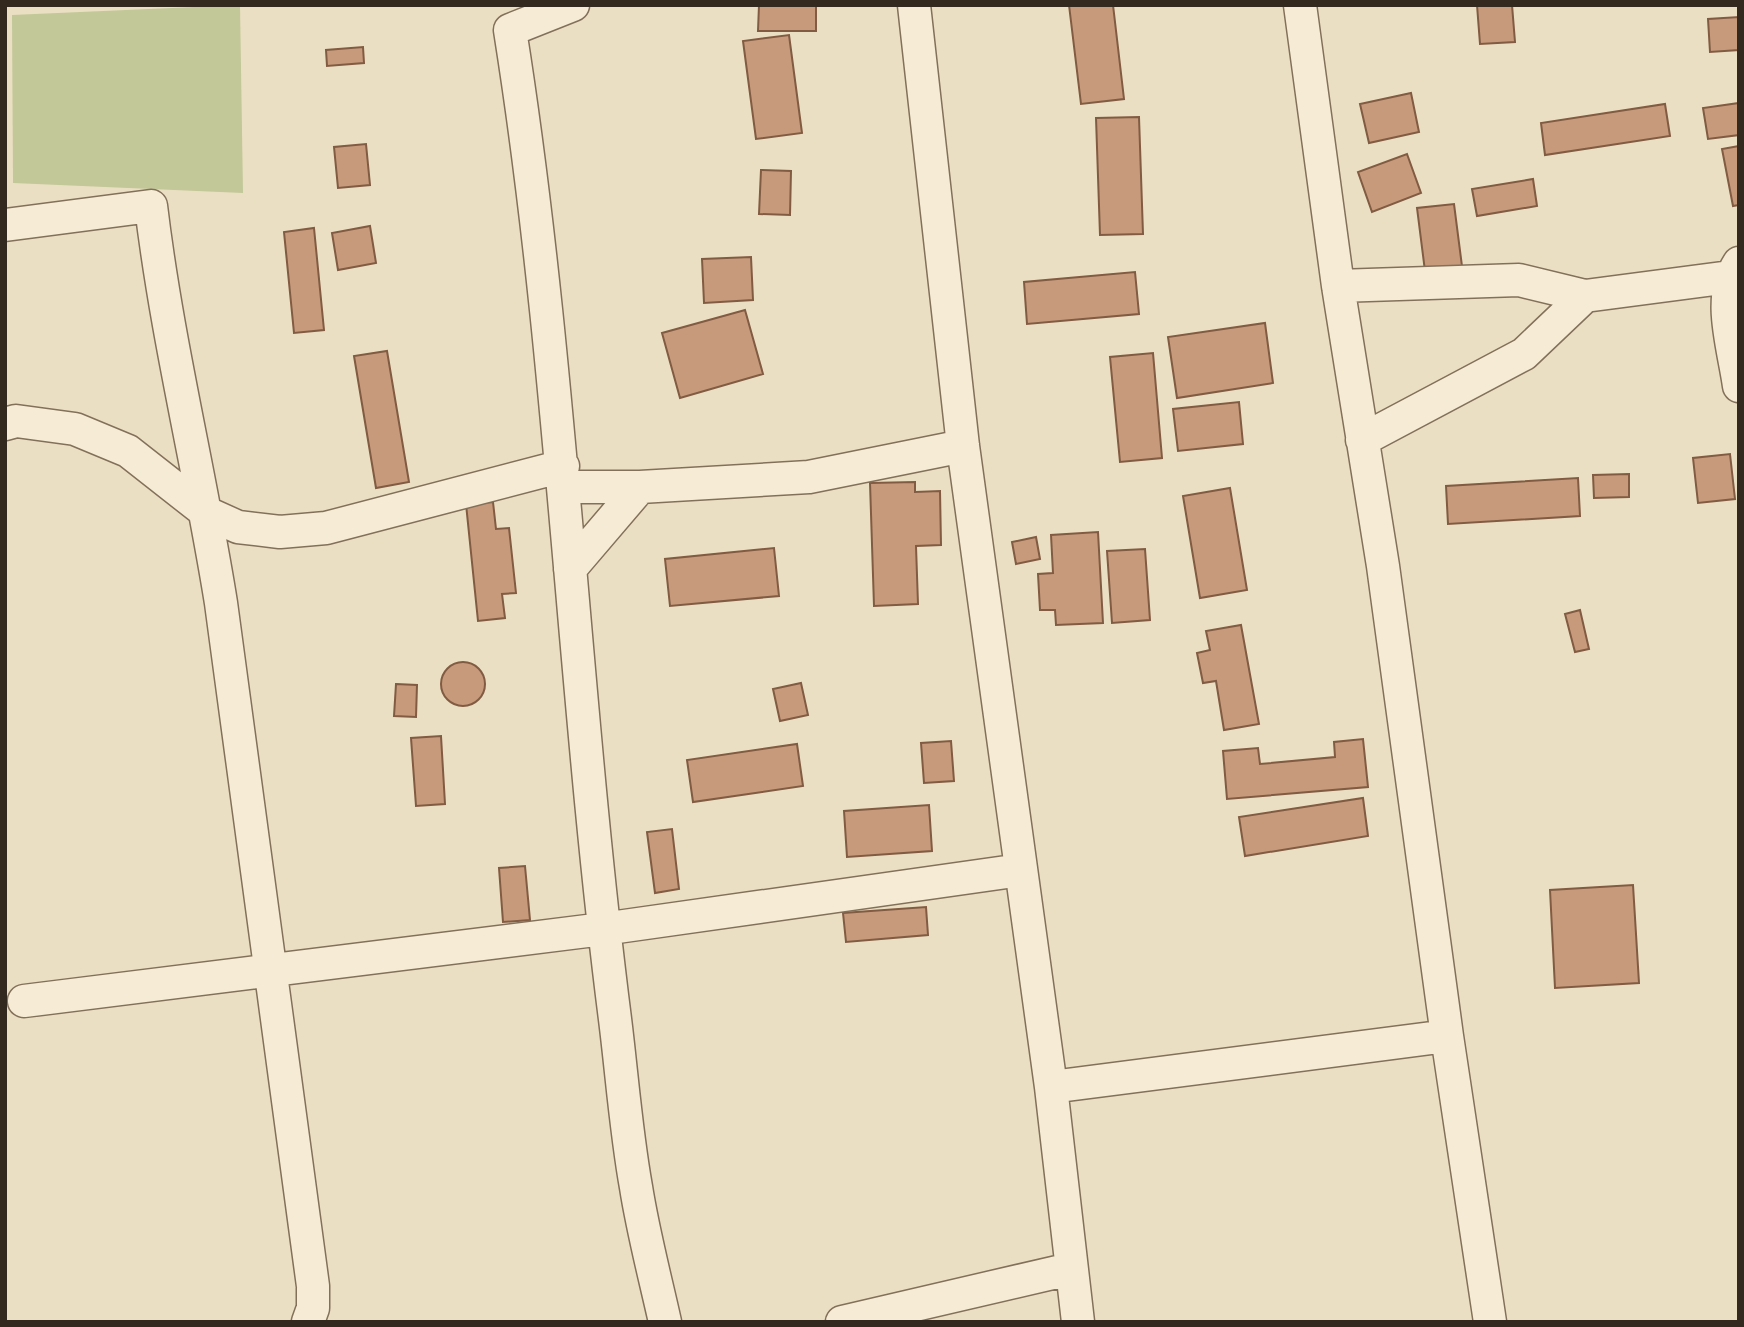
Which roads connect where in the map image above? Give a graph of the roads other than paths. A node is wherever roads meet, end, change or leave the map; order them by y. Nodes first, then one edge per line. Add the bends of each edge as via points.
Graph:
1 (573, 5) edge
2 (914, 5) edge
3 (1300, 5) edge
4 (504, 17) edge
5 (5, 225) edge
6 (1734, 270) edge
7 (1338, 286) junction
8 (1584, 296) junction
9 (1739, 386) edge
10 (5, 424) edge
11 (1362, 440) junction
12 (964, 446) junction
13 (563, 477) junction
14 (640, 486) junction
15 (207, 513) junction
16 (570, 569) junction
17 (1021, 870) junction
18 (603, 929) junction
19 (269, 970) junction
20 (24, 1001) dead end
21 (1447, 1036) junction
22 (1051, 1087) junction
23 (1070, 1269) junction
24 (309, 1322) edge
25 (665, 1322) edge
26 (842, 1322) edge
27 (1078, 1322) edge
28 (1490, 1322) edge

1 - 4 street
2 - 12 street
3 - 7 street
4 - 13 street via 521,97
5 - 15 street via 151,206 161,289
6 - 8 street
6 - 9 street via 1727,299
7 - 8 street via 1519,280
7 - 11 street
8 - 11 street via 1524,354
10 - 15 street via 16,421 75,429 128,451
11 - 21 street
12 - 14 street via 809,477
12 - 17 street
13 - 14 street
13 - 15 street via 326,528 280,532 249,528
13 - 16 street
14 - 16 street
15 - 19 street
16 - 18 street
17 - 18 street
17 - 22 street
18 - 19 street
18 - 25 street via 636,1188
19 - 20 street
19 - 24 street via 313,1286
21 - 22 street
21 - 28 street
22 - 23 street
23 - 26 street
23 - 27 street

